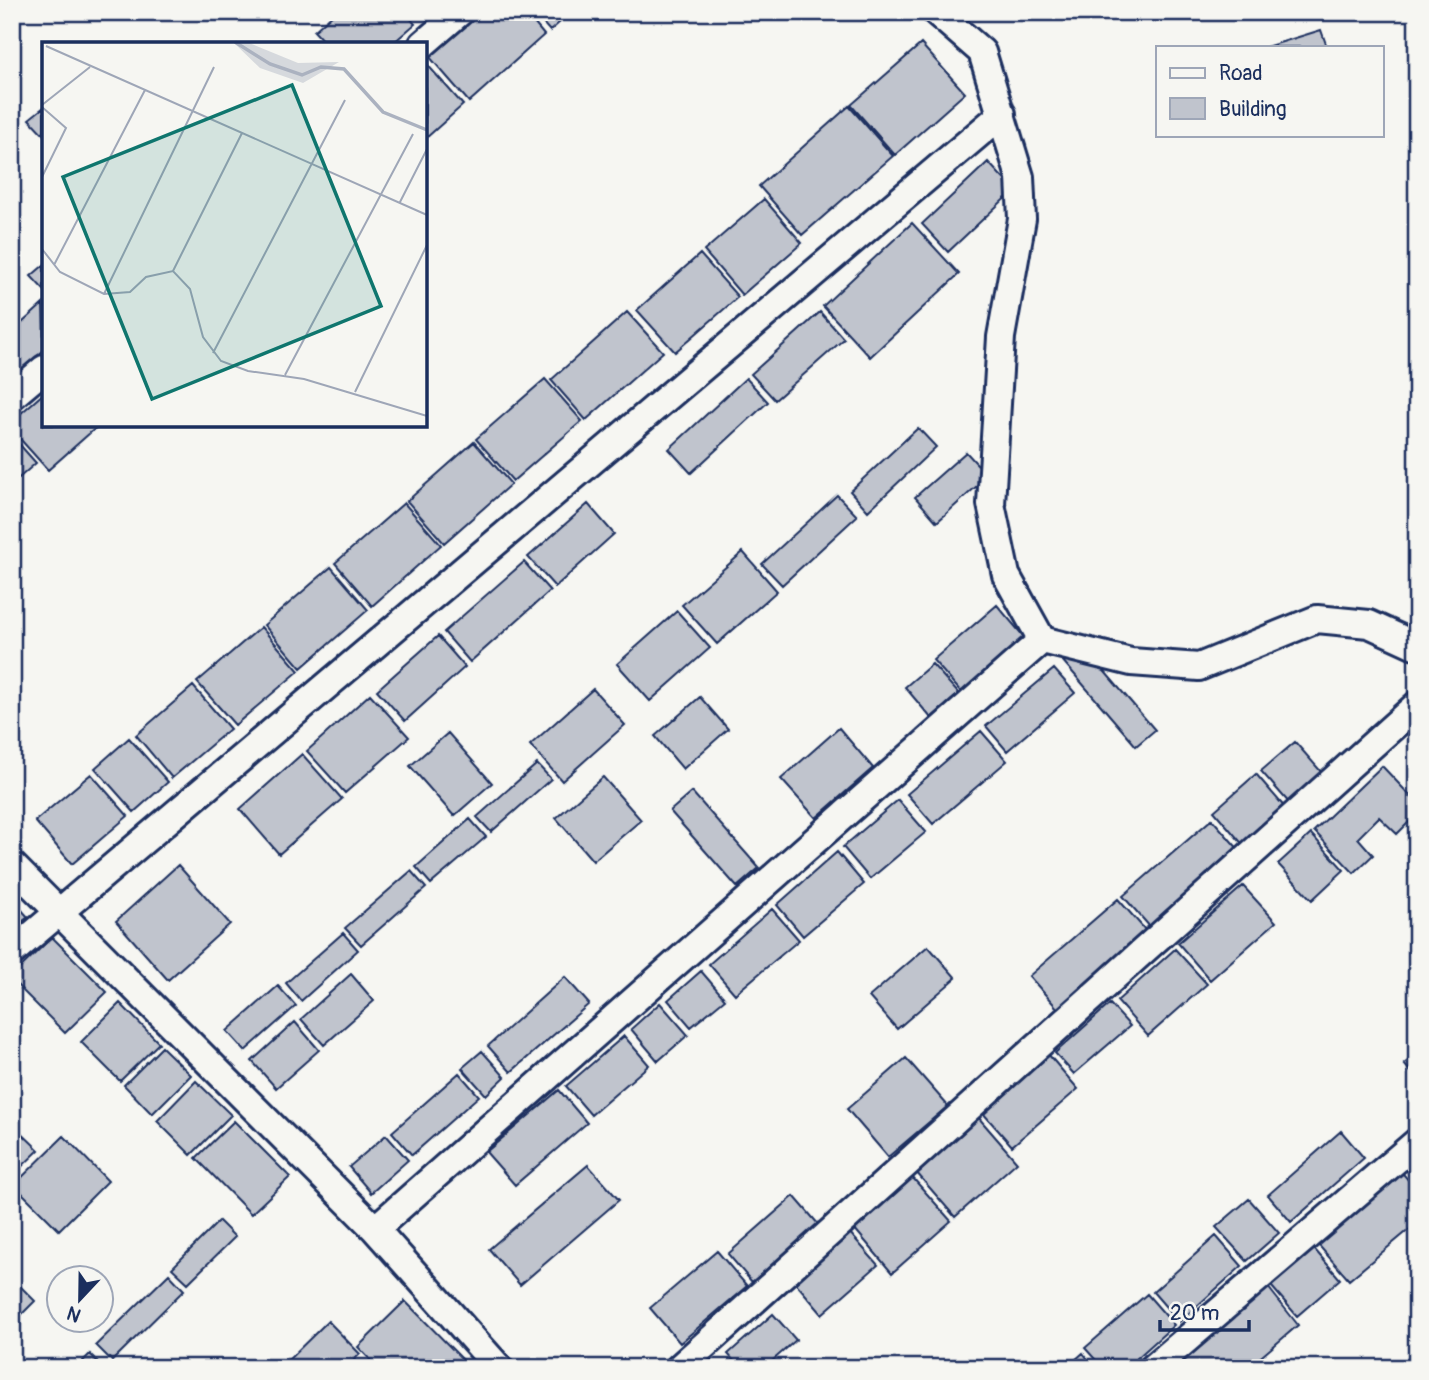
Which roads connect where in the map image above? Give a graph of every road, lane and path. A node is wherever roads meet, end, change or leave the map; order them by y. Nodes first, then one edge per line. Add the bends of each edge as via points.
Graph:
1 (460, 12) edge
2 (936, 12) edge
3 (425, 42) edge
4 (1002, 114) junction
5 (42, 371) edge
6 (12, 396) edge
7 (1042, 640) junction
8 (1417, 646) edge
9 (1417, 705) edge
10 (12, 865) edge
11 (58, 912) junction
12 (12, 952) edge
13 (1417, 1142) edge
14 (375, 1229) junction
15 (499, 1368) edge
16 (679, 1368) edge
17 (1153, 1368) edge

1 - 3 street
2 - 4 street via 982,52
4 - 7 street via 1020,177 1022,219 1001,337 991,503 1006,575
4 - 11 street
5 - 6 street
7 - 8 street via 1131,662 1199,667 1317,619 1369,624
7 - 14 street
9 - 16 street
10 - 11 street
11 - 12 street
11 - 14 street
13 - 17 street
14 - 15 street

